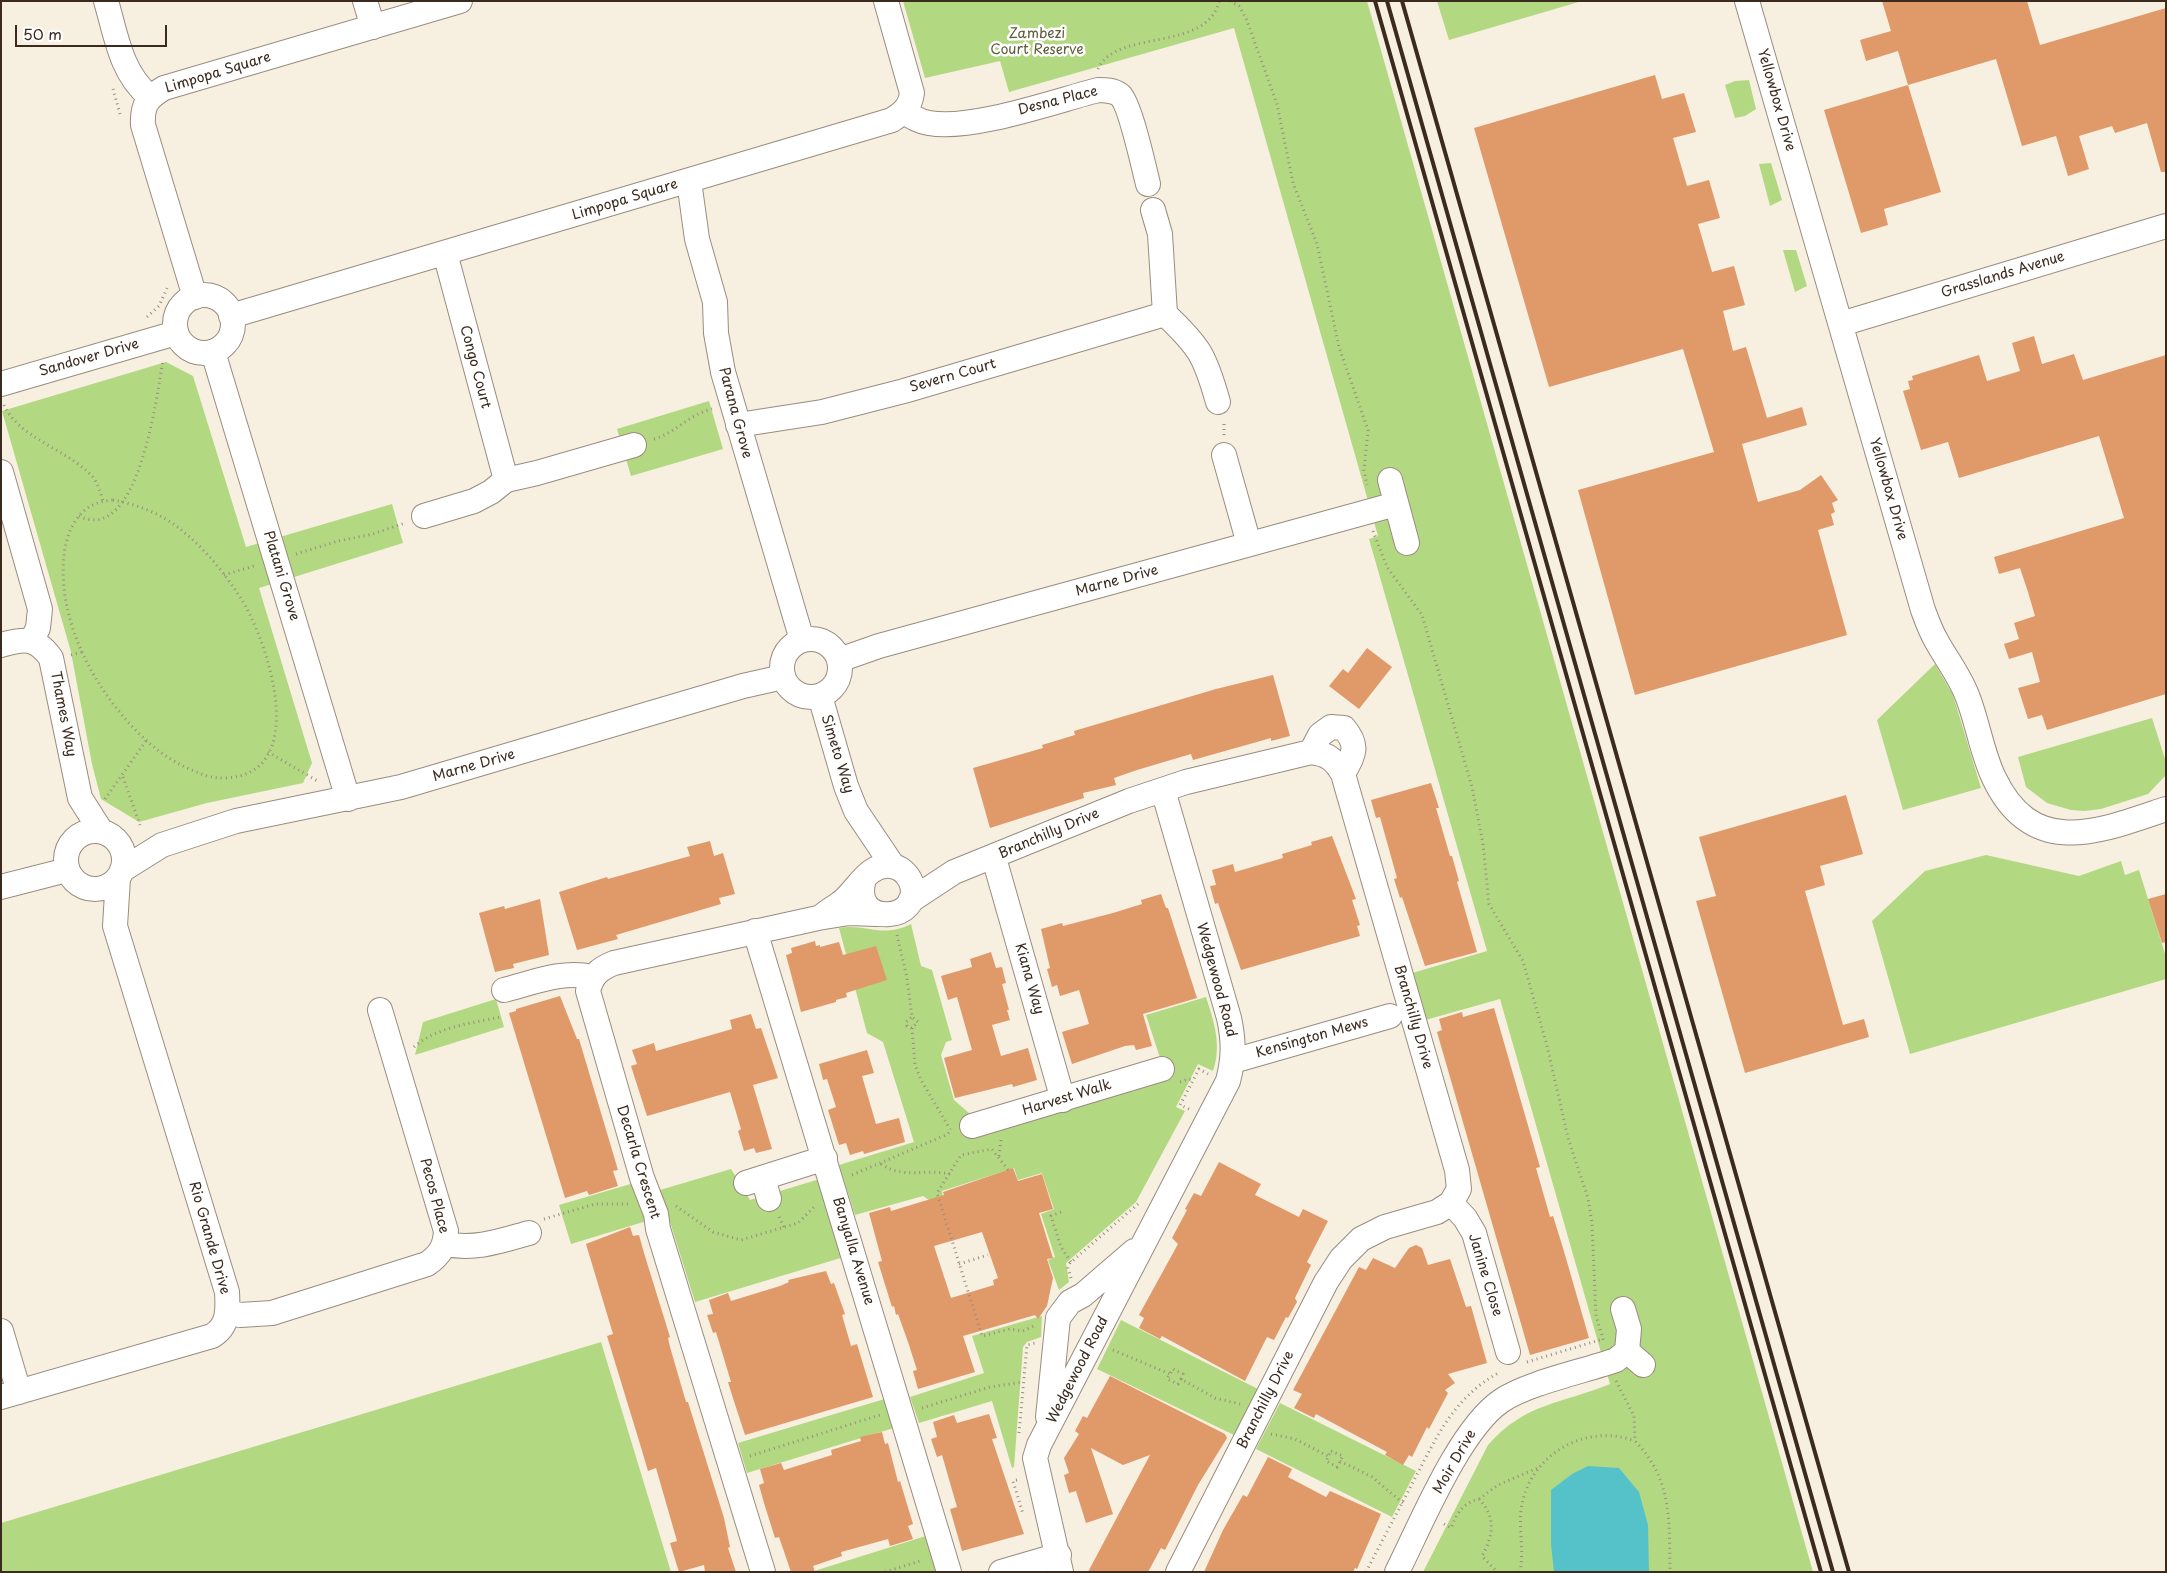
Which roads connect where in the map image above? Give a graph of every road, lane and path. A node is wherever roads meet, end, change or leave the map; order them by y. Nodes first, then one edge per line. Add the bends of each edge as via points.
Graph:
1 (106, 1) edge
2 (365, 1) edge
3 (460, 1) edge
4 (886, 1) edge
5 (1219, 1) edge
6 (1230, 1) edge
7 (1747, 1) edge
8 (372, 27) junction
9 (111, 83) dead end
10 (1098, 90) junction
11 (150, 96) junction
12 (904, 112) junction
13 (122, 121) dead end
14 (689, 180) junction
15 (1148, 184) dead end
16 (1153, 210) dead end
17 (2166, 226) edge
18 (444, 254) junction
19 (169, 279) dead end
20 (196, 297) junction
21 (1165, 314) junction
22 (231, 316) junction
23 (143, 320) dead end
24 (1841, 324) junction
25 (176, 333) junction
26 (213, 352) junction
27 (164, 356) dead end
28 (2, 392) edge
29 (1218, 402) joint
30 (735, 415) junction
31 (634, 445) joint
32 (1224, 455) joint
33 (1, 472) edge
34 (506, 480) junction
35 (1390, 480) dead end
36 (103, 500) junction
37 (123, 502) junction
38 (1396, 504) junction
39 (1372, 510) junction
40 (79, 516) junction
41 (424, 516) joint
42 (1249, 544) junction
43 (1407, 544) dead end
44 (276, 559) junction
45 (224, 575) junction
46 (32, 640) junction
47 (802, 640) junction
48 (1, 645) edge
49 (839, 660) junction
50 (783, 677) junction
51 (820, 696) junction
52 (146, 741) junction
53 (268, 752) junction
54 (1311, 752) junction
55 (1343, 774) junction
56 (122, 776) junction
57 (1163, 790) junction
58 (80, 798) junction
59 (348, 799) junction
60 (103, 802) dead end
61 (2166, 809) edge
62 (856, 811) junction
63 (140, 825) dead end
64 (108, 835) junction
65 (75, 839) junction
66 (162, 844) junction
67 (994, 858) junction
68 (897, 868) junction
69 (954, 872) junction
70 (120, 874) junction
71 (866, 877) junction
72 (75, 878) junction
73 (1, 888) edge
74 (910, 902) junction
75 (877, 914) junction
76 (818, 918) junction
77 (115, 926) junction
78 (895, 929) dead end
79 (755, 931) junction
80 (592, 977) junction
81 (504, 990) dead end
82 (380, 1010) dead end
83 (501, 1016) dead end
84 (1390, 1016) dead end
85 (912, 1017) junction
86 (912, 1028) junction
87 (414, 1047) dead end
88 (1233, 1061) junction
89 (1162, 1069) dead end
90 (1214, 1077) dead end
91 (1063, 1100) junction
92 (1185, 1118) dead end
93 (961, 1128) joint
94 (948, 1134) dead end
95 (824, 1158) junction
96 (881, 1164) junction
97 (1008, 1170) dead end
98 (950, 1174) junction
99 (849, 1176) dead end
100 (760, 1186) dead end
101 (1143, 1196) dead end
102 (673, 1203) dead end
103 (818, 1203) dead end
104 (1451, 1203) junction
105 (634, 1204) dead end
106 (1061, 1212) dead end
107 (529, 1233) joint
108 (446, 1244) junction
109 (1143, 1244) junction
110 (988, 1255) dead end
111 (1071, 1262) junction
112 (959, 1264) junction
113 (1077, 1290) junction
114 (1110, 1307) junction
115 (1624, 1309) dead end
116 (228, 1312) junction
117 (1045, 1321) dead end
118 (1, 1331) edge
119 (1042, 1340) dead end
120 (1108, 1348) dead end
121 (1508, 1352) dead end
122 (1624, 1360) junction
123 (1170, 1374) junction
124 (1181, 1379) junction
125 (1023, 1382) junction
126 (10, 1395) edge
127 (1244, 1406) dead end
128 (920, 1408) dead end
129 (882, 1414) dead end
130 (1046, 1432) junction
131 (1262, 1432) dead end
132 (1018, 1440) dead end
133 (1635, 1442) junction
134 (749, 1456) dead end
135 (1328, 1456) junction
136 (1340, 1462) junction
137 (1540, 1467) junction
138 (1018, 1473) dead end
139 (1479, 1499) junction
140 (1426, 1514) junction
141 (1024, 1515) dead end
142 (928, 1559) dead end
143 (1060, 1563) edge
144 (763, 1572) edge
145 (885, 1572) edge
146 (949, 1572) edge
147 (1001, 1572) edge
148 (1178, 1572) edge
149 (1397, 1572) edge
150 (1498, 1572) edge
151 (1520, 1572) edge
152 (1670, 1572) edge

1 - 11 street via 126,66 136,85
2 - 8 street
3 - 8 street, Limpopa Square
4 - 12 street via 910,82 910,104
5 - 10 path via 1210,21 1198,28 1124,49 1100,63
6 - 39 path via 1239,6 1246,18 1277,104 1293,182 1318,244 1339,347 1368,430 1364,470
7 - 24 street, Yellowbox Drive
8 - 11 street, Limpopa Square via 164,88
9 - 13 path
10 - 12 street, Desna Place via 983,120 928,123
10 - 15 street, Desna Place via 1109,90 1121,96 1128,109
11 - 20 street, Limpopa Square via 142,110 143,125
12 - 14 street, Limpopa Square via 892,120
14 - 18 street, Limpopa Square
14 - 30 street, Parana Grove via 697,238 715,302 716,333
16 - 21 street via 1160,234
17 - 24 street, Grasslands Avenue
18 - 22 street, Limpopa Square
18 - 34 street, Congo Court
19 - 23 path via 168,289 159,306
20 - 22 street via 215,298 224,303
20 - 25 street via 183,304 177,313
21 - 29 street via 1197,346 1208,365
21 - 30 street, Severn Court via 822,412
22 - 26 street via 230,336
24 - 61 street, Yellowbox Drive via 1923,610 1968,697 1994,777 2005,798 2021,816 2059,832 2086,833
25 - 26 street via 184,346 193,351
25 - 28 street, Sandover Drive
26 - 44 street, Platani Grove
27 - 37 path via 145,454
28 - 36 path via 8,415 89,472
29 - 32 path via 1226,406 1224,435 1227,446
30 - 31 path via 704,411 693,415 675,430
30 - 47 street, Parana Grove
31 - 34 street
32 - 42 street
33 - 46 street via 40,609 38,628
34 - 41 street via 474,501
35 - 38 street
36 - 37 path
36 - 40 path
37 - 40 path via 113,513 101,519
37 - 45 path via 164,518 179,528
38 - 39 street, Marne Drive
38 - 43 street
39 - 42 street, Marne Drive
39 - 122 path via 1374,536 1387,567 1422,615 1472,787 1484,844 1488,904 1523,961 1547,1046 1565,1129 1588,1198 1596,1316
40 - 52 path via 68,533 63,564 68,612 82,652 103,690
41 - 44 path via 373,534
42 - 49 street, Marne Drive via 879,646
44 - 45 path
44 - 59 street, Platani Grove
45 - 53 path via 252,620 272,675 277,710 276,728
46 - 48 street
46 - 58 street, Thames Way via 44,647 52,658
47 - 49 street via 820,640 835,652
47 - 50 street via 783,659
49 - 51 street via 839,678 828,692
50 - 51 street via 794,692 811,698
50 - 59 street, Marne Drive via 743,686 402,788
51 - 62 street, Simeto Way
52 - 53 path via 181,765 218,779 250,774
52 - 56 path
53 - 59 path
54 - 55 street, Branchilly Drive via 1329,756
54 - 55 street via 1320,735 1331,727 1344,728 1353,738 1354,754
54 - 57 street, Branchilly Drive
55 - 104 street, Branchilly Drive via 1457,1170 1459,1188
56 - 60 path
56 - 63 path
57 - 67 street, Branchilly Drive
57 - 88 street, Wedgewood Road via 1229,1018 1234,1039
58 - 64 street, Thames Way
58 - 65 street, Thames Way
59 - 66 street, Marne Drive via 236,821
62 - 68 street, Simeto Way
62 - 71 street, Simeto Way
64 - 65 street via 87,832
64 - 66 street, Marne Drive
64 - 70 street via 123,853
65 - 72 street via 67,853
66 - 70 street, Marne Drive
67 - 69 street, Branchilly Drive
67 - 91 street, Kiana Way
68 - 69 street, Branchilly Drive
68 - 71 street via 879,866
68 - 74 street via 906,874 912,887
69 - 74 street, Branchilly Drive
70 - 72 street via 102,888
70 - 77 street, Rio Grande Drive
71 - 75 street via 862,895 865,903
71 - 76 street via 844,900
72 - 73 street
72 - 77 street, Rio Grande Drive
74 - 75 street via 896,914
75 - 76 street via 849,913
76 - 79 street
77 - 116 street, Rio Grande Drive via 227,1292
78 - 85 path
79 - 80 street via 614,963 601,968
79 - 95 street, Banyalla Avenue
80 - 81 street via 563,975
80 - 144 street, Decarla Crescent via 588,991 590,1006
82 - 108 street, Pecos Place via 446,1231
83 - 87 path via 450,1029 423,1039
84 - 88 street, Kensington Mews
85 - 86 path via 918,1022
85 - 86 path via 906,1022
86 - 93 path via 918,1072
88 - 109 street, Wedgewood Road via 1228,1081
89 - 91 street, Harvest Walk
90 - 92 path via 1199,1069 1180,1105 1190,1109
91 - 93 street, Harvest Walk
94 - 96 path
95 - 100 street
95 - 146 street, Banyalla Avenue
96 - 98 path via 908,1174
96 - 99 path
97 - 98 path via 992,1149 961,1155
98 - 112 path via 937,1193
101 - 111 path via 1138,1204
102 - 103 path via 712,1232 741,1240 798,1223
104 - 121 street, Janine Close via 1474,1232
104 - 148 street, Branchilly Drive via 1437,1212 1361,1239 1341,1259 1326,1282
105 - 107 path via 595,1204 565,1212 537,1223
106 - 111 path via 1051,1216 1061,1247
107 - 108 street via 484,1246
108 - 116 street, Pecos Place via 427,1264 272,1313 240,1315
109 - 113 street, Wedgewood Road
109 - 114 street, Wedgewood Road
110 - 112 path
111 - 113 path via 1068,1268
112 - 117 path via 984,1337 1010,1329 1023,1331
113 - 114 street, Wedgewood Road via 1103,1294
113 - 130 street, Wedgewood Road via 1058,1318 1056,1327
114 - 130 street, Wedgewood Road
115 - 122 street via 1629,1329
116 - 126 street, Rio Grande Drive via 222,1327 212,1336
118 - 126 street
119 - 125 path via 1027,1345
120 - 123 path
122 - 133 path via 1617,1382 1634,1416
122 - 140 street, Moir Drive via 1502,1400 1470,1434
123 - 124 path via 1172,1369 1183,1374
123 - 124 path via 1167,1378 1178,1384
124 - 127 path via 1215,1398
125 - 128 path via 990,1387
125 - 132 path
129 - 134 path
130 - 143 street, Wedgewood Road via 1035,1458
131 - 135 path via 1294,1439
133 - 137 path via 1607,1434 1584,1438 1556,1452
133 - 152 path via 1650,1456 1665,1492 1669,1509
135 - 136 path via 1326,1461 1337,1467
135 - 136 path via 1331,1451 1343,1456
136 - 140 path via 1372,1477 1402,1502
137 - 139 path via 1498,1485
137 - 151 path via 1526,1489 1522,1509
138 - 141 path via 1019,1479 1013,1481
139 - 140 path via 1458,1511 1452,1528
139 - 150 path via 1487,1507 1492,1530 1482,1556
140 - 149 street, Moir Drive
142 - 145 path
143 - 147 street

